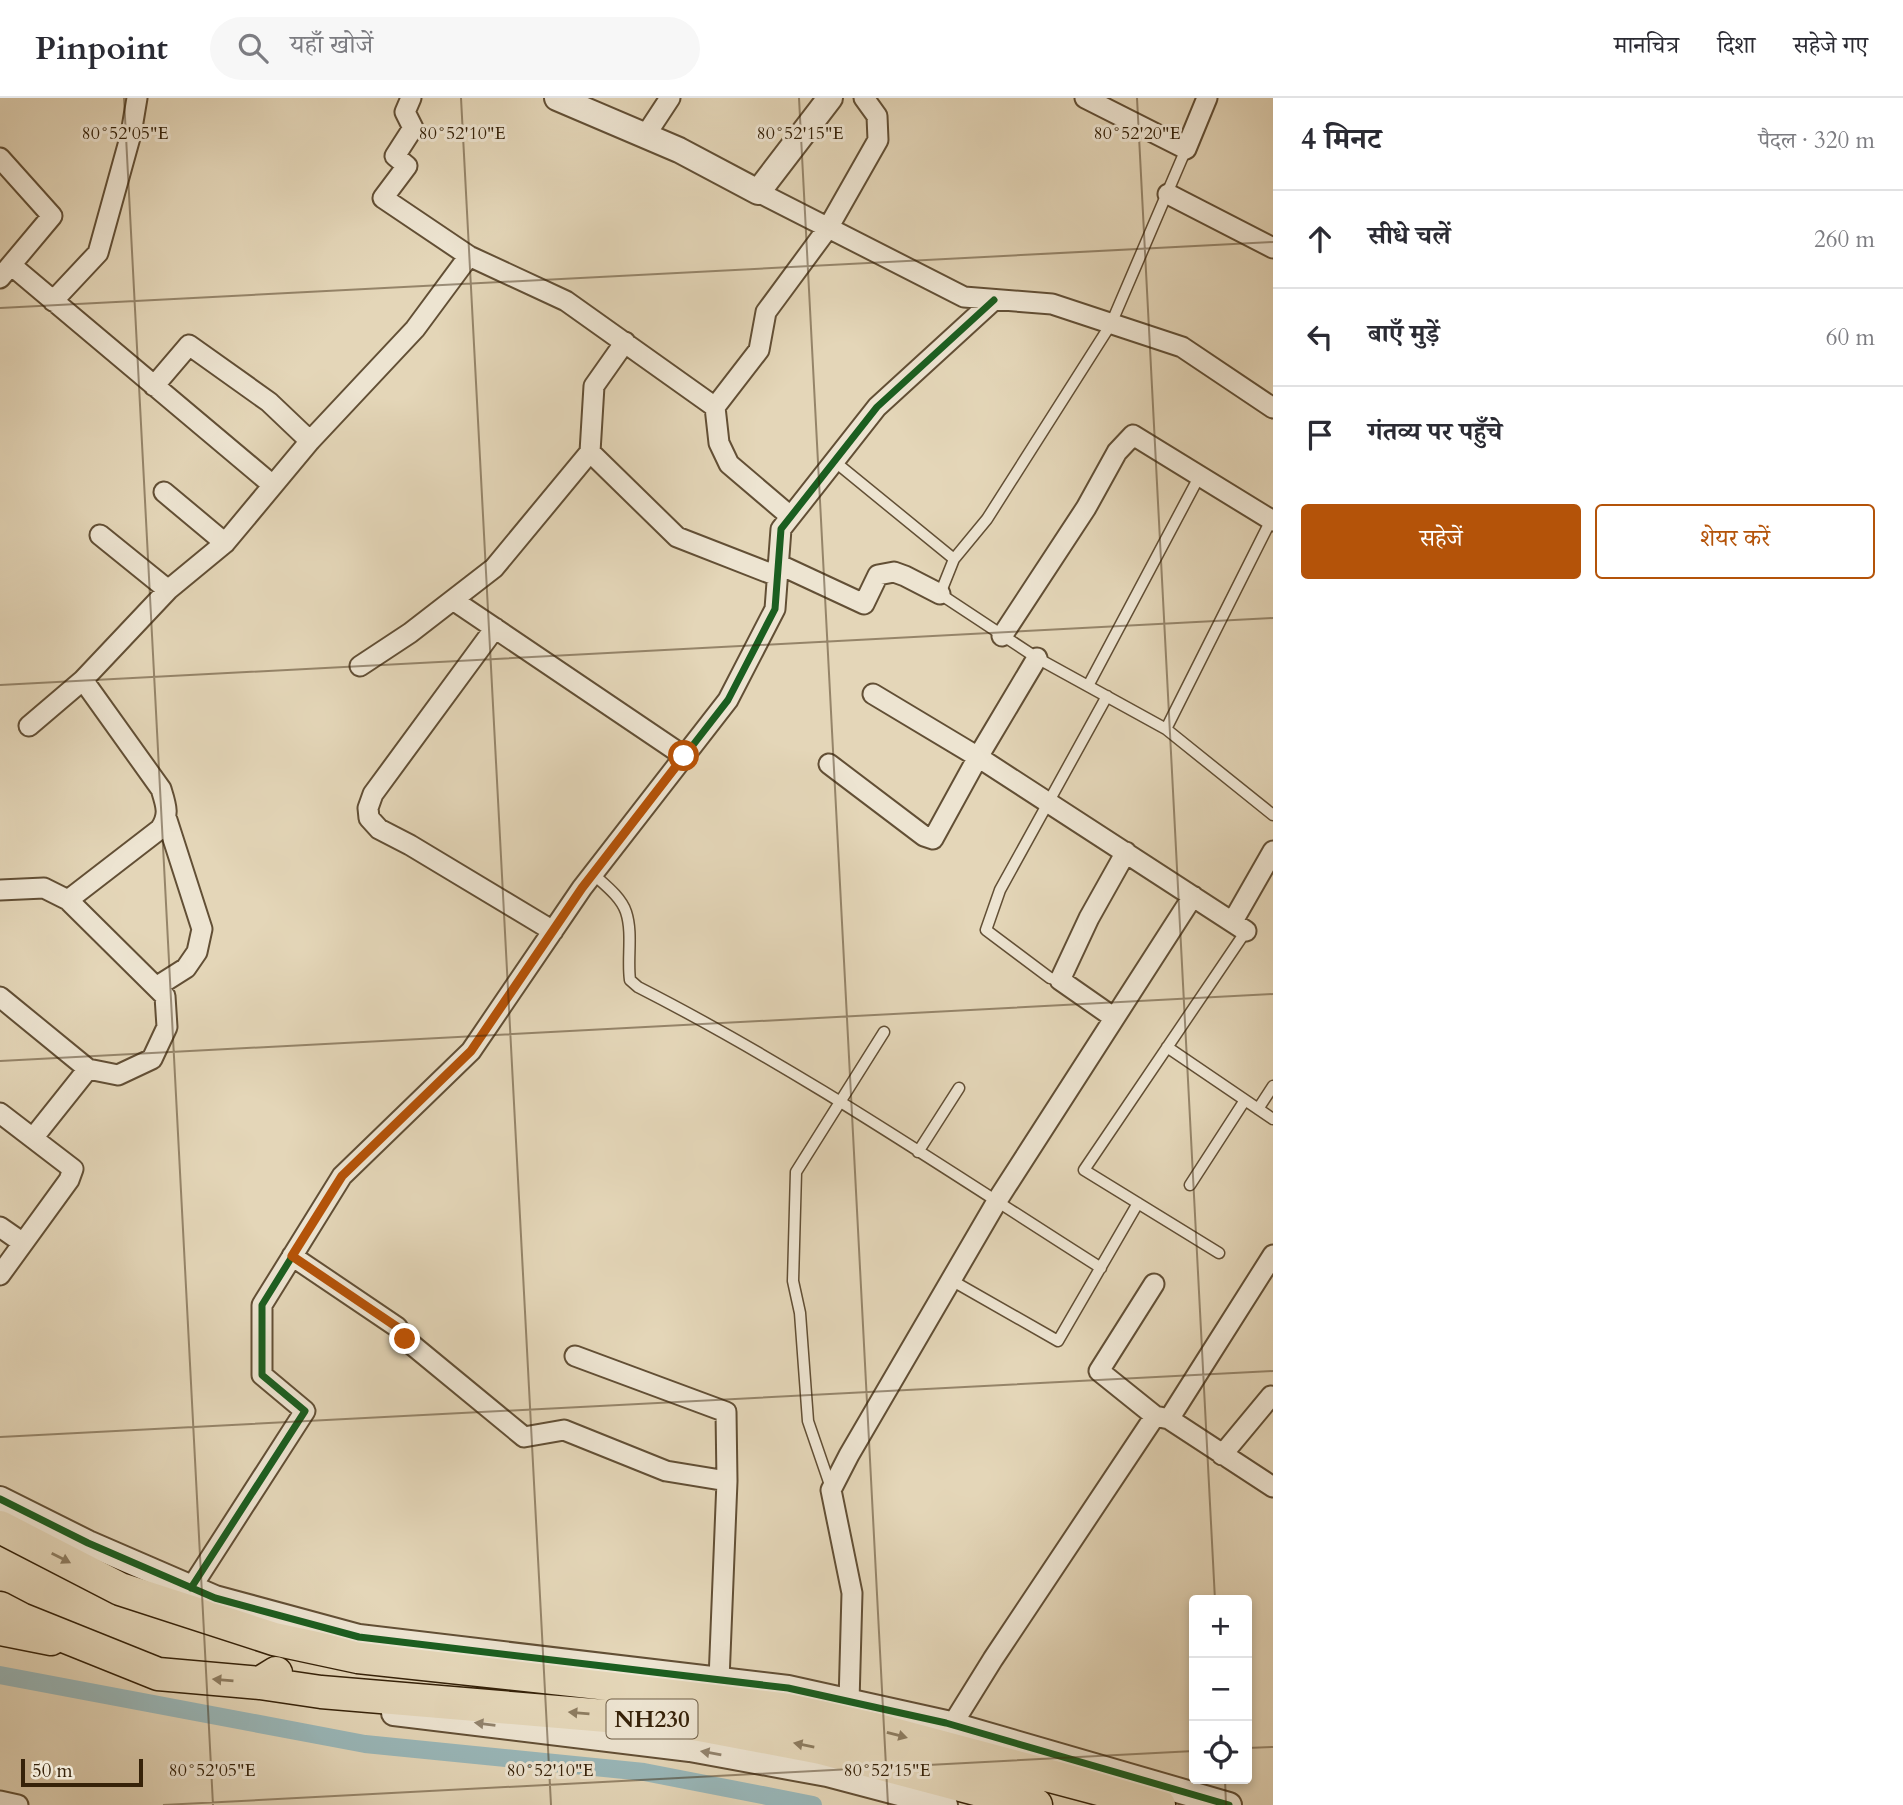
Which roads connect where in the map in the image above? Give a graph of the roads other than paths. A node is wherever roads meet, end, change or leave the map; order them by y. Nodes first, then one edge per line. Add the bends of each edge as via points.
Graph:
1 (137, 98) edge
2 (411, 98) edge
3 (670, 98) edge
4 (830, 98) edge
5 (864, 98) edge
6 (1085, 98) edge
7 (1207, 98) edge
8 (565, 99) edge
9 (645, 136) junction
10 (1186, 149) junction
11 (0, 158) edge
12 (758, 192) junction
13 (1168, 194) junction
14 (828, 228) junction
15 (1273, 248) edge
16 (469, 256) junction
17 (6, 272) edge
18 (994, 300) junction
19 (53, 301) junction
20 (1111, 324) junction
21 (625, 342) junction
22 (154, 386) junction
23 (715, 407) junction
24 (1273, 408) edge
25 (310, 441) junction
26 (590, 452) junction
27 (834, 461) junction
28 (1200, 475) junction
29 (269, 482) dead end
30 (164, 492) dead end
31 (790, 516) junction
32 (1272, 520) edge
33 (100, 535) dead end
34 (225, 543) junction
35 (954, 559) junction
36 (778, 570) junction
37 (168, 590) junction
38 (940, 594) junction
39 (453, 600) junction
40 (495, 628) junction
41 (1002, 636) junction
42 (1037, 659) junction
43 (360, 666) dead end
44 (83, 680) junction
45 (1088, 686) junction
46 (873, 694) dead end
47 (1107, 696) junction
48 (29, 726) dead end
49 (1166, 729) junction
50 (684, 756) junction
51 (978, 757) junction
52 (829, 764) dead end
53 (1048, 803) junction
54 (1273, 816) edge
55 (167, 820) junction
56 (1273, 851) edge
57 (1126, 852) junction
58 (593, 874) junction
59 (0, 890) edge
60 (1193, 896) junction
61 (68, 900) junction
62 (1239, 926) junction
63 (553, 932) junction
64 (1060, 980) junction
65 (156, 987) junction
66 (0, 997) edge
67 (1113, 1017) junction
68 (884, 1032) dead end
69 (1167, 1047) junction
70 (88, 1069) junction
71 (1273, 1086) edge
72 (959, 1088) dead end
73 (1245, 1100) junction
74 (840, 1103) junction
75 (1258, 1109) junction
76 (0, 1113) edge
77 (1273, 1119) edge
78 (33, 1138) junction
79 (918, 1152) junction
80 (1190, 1185) dead end
81 (996, 1202) junction
82 (1139, 1203) junction
83 (0, 1227) edge
84 (23, 1243) junction
85 (1219, 1252) dead end
86 (1273, 1255) edge
87 (292, 1256) junction
88 (1101, 1268) junction
89 (0, 1275) edge
90 (951, 1280) junction
91 (1154, 1284) dead end
92 (575, 1356) dead end
93 (1271, 1396) dead end
94 (1162, 1418) junction
95 (1222, 1455) junction
96 (727, 1481) junction
97 (1273, 1487) edge
98 (831, 1490) junction
99 (0, 1499) edge
100 (0, 1527) edge
101 (191, 1588) junction
102 (0, 1608) edge
103 (0, 1630) edge
104 (274, 1639) junction
105 (96, 1649) junction
106 (719, 1680) junction
107 (260, 1684) junction
108 (321, 1692) junction
109 (849, 1702) junction
110 (952, 1726) junction
111 (0, 1801) edge
112 (18, 1805) edge
113 (945, 1805) edge
114 (1036, 1805) edge
115 (1158, 1805) edge
116 (1229, 1805) edge

1 - 19 street via 98,253
2 - 16 street via 405,112 413,128 394,156 407,166 383,198
3 - 9 street
4 - 12 street
5 - 14 street via 877,116 878,140
6 - 10 street
7 - 10 street
8 - 9 street
9 - 12 street
10 - 13 lane
11 - 17 street via 52,216
12 - 14 street
13 - 15 street
13 - 20 lane
14 - 18 street via 964,297
14 - 23 street via 766,312 759,350
16 - 21 street via 566,301
16 - 25 street via 415,329
17 - 19 street
18 - 20 street via 1052,304
18 - 27 street via 877,407
19 - 22 street
20 - 24 street via 1182,347
20 - 35 lane via 987,519
21 - 23 street
21 - 26 street via 594,386
22 - 25 street via 189,345 269,402
22 - 29 street
23 - 31 street via 719,443 729,464
25 - 34 street
26 - 36 street via 677,537
26 - 39 street via 494,568
27 - 31 street
27 - 35 lane
28 - 32 street
28 - 41 street via 1133,435 1117,452
28 - 45 lane
30 - 34 street
31 - 36 street via 781,528
32 - 49 lane
33 - 37 street
34 - 37 street
35 - 38 lane
36 - 38 street via 864,604 878,575 894,572
36 - 50 street via 775,609 728,700
37 - 44 street
38 - 41 lane
39 - 40 street
39 - 43 street
40 - 50 street
40 - 63 street via 373,794 369,818 379,829
41 - 42 lane
42 - 45 lane
42 - 51 street
44 - 48 street
44 - 55 street via 161,789
45 - 47 lane
46 - 51 street
47 - 49 lane
47 - 53 lane
49 - 54 lane
50 - 58 street
51 - 52 street via 933,839
51 - 53 street
53 - 57 street
53 - 64 lane via 1000,890 986,930 1050,978
55 - 61 street
55 - 65 street via 202,929 197,952 186,968
56 - 62 street
57 - 60 street
57 - 64 street
58 - 63 street
58 - 74 lane via 626,911 630,980
59 - 61 street via 44,888
60 - 62 street
60 - 67 street
61 - 65 street
62 - 69 lane
63 - 87 street via 471,1051 342,1176
64 - 67 street
65 - 70 street via 165,996 167,1027 152,1059 118,1075
66 - 70 street
67 - 81 street
68 - 74 lane
69 - 73 lane
69 - 82 lane via 1084,1170
70 - 78 street
71 - 75 lane
72 - 79 lane
73 - 75 lane
73 - 80 lane
74 - 79 lane
74 - 98 lane via 796,1172 793,1281 800,1313 808,1421
75 - 77 lane
76 - 78 street
78 - 84 street via 73,1169
79 - 81 lane
81 - 88 lane
81 - 90 street
82 - 85 lane
82 - 88 lane
83 - 84 street
84 - 89 street
86 - 94 street
87 - 96 street via 397,1327 405,1339 524,1437 564,1430 666,1471
87 - 101 street via 262,1305 262,1375 305,1411
88 - 90 lane via 1058,1341
90 - 98 street
91 - 94 street via 1099,1371
92 - 96 street via 726,1412
93 - 95 street
94 - 95 street
94 - 110 street via 993,1658
95 - 97 street
96 - 106 street
98 - 109 street via 852,1593
99 - 101 street
100 -> 104 highway, NH230 via 120,1589
101 - 106 street via 359,1637
102 - 105 highway, NH230
103 - 105 main road
104 - 107 highway via 281,1665
104 -> 115 highway, NH230 via 358,1657 718,1696 848,1722
107 -> 105 highway, NH230 via 158,1674
106 - 109 street via 788,1688
107 - 108 highway, NH230
113 -> 108 street via 827,1774 690,1749 381,1711
114 -> 108 highway, NH230 via 821,1748 689,1723
109 - 110 street
110 - 116 street
111 - 112 street

